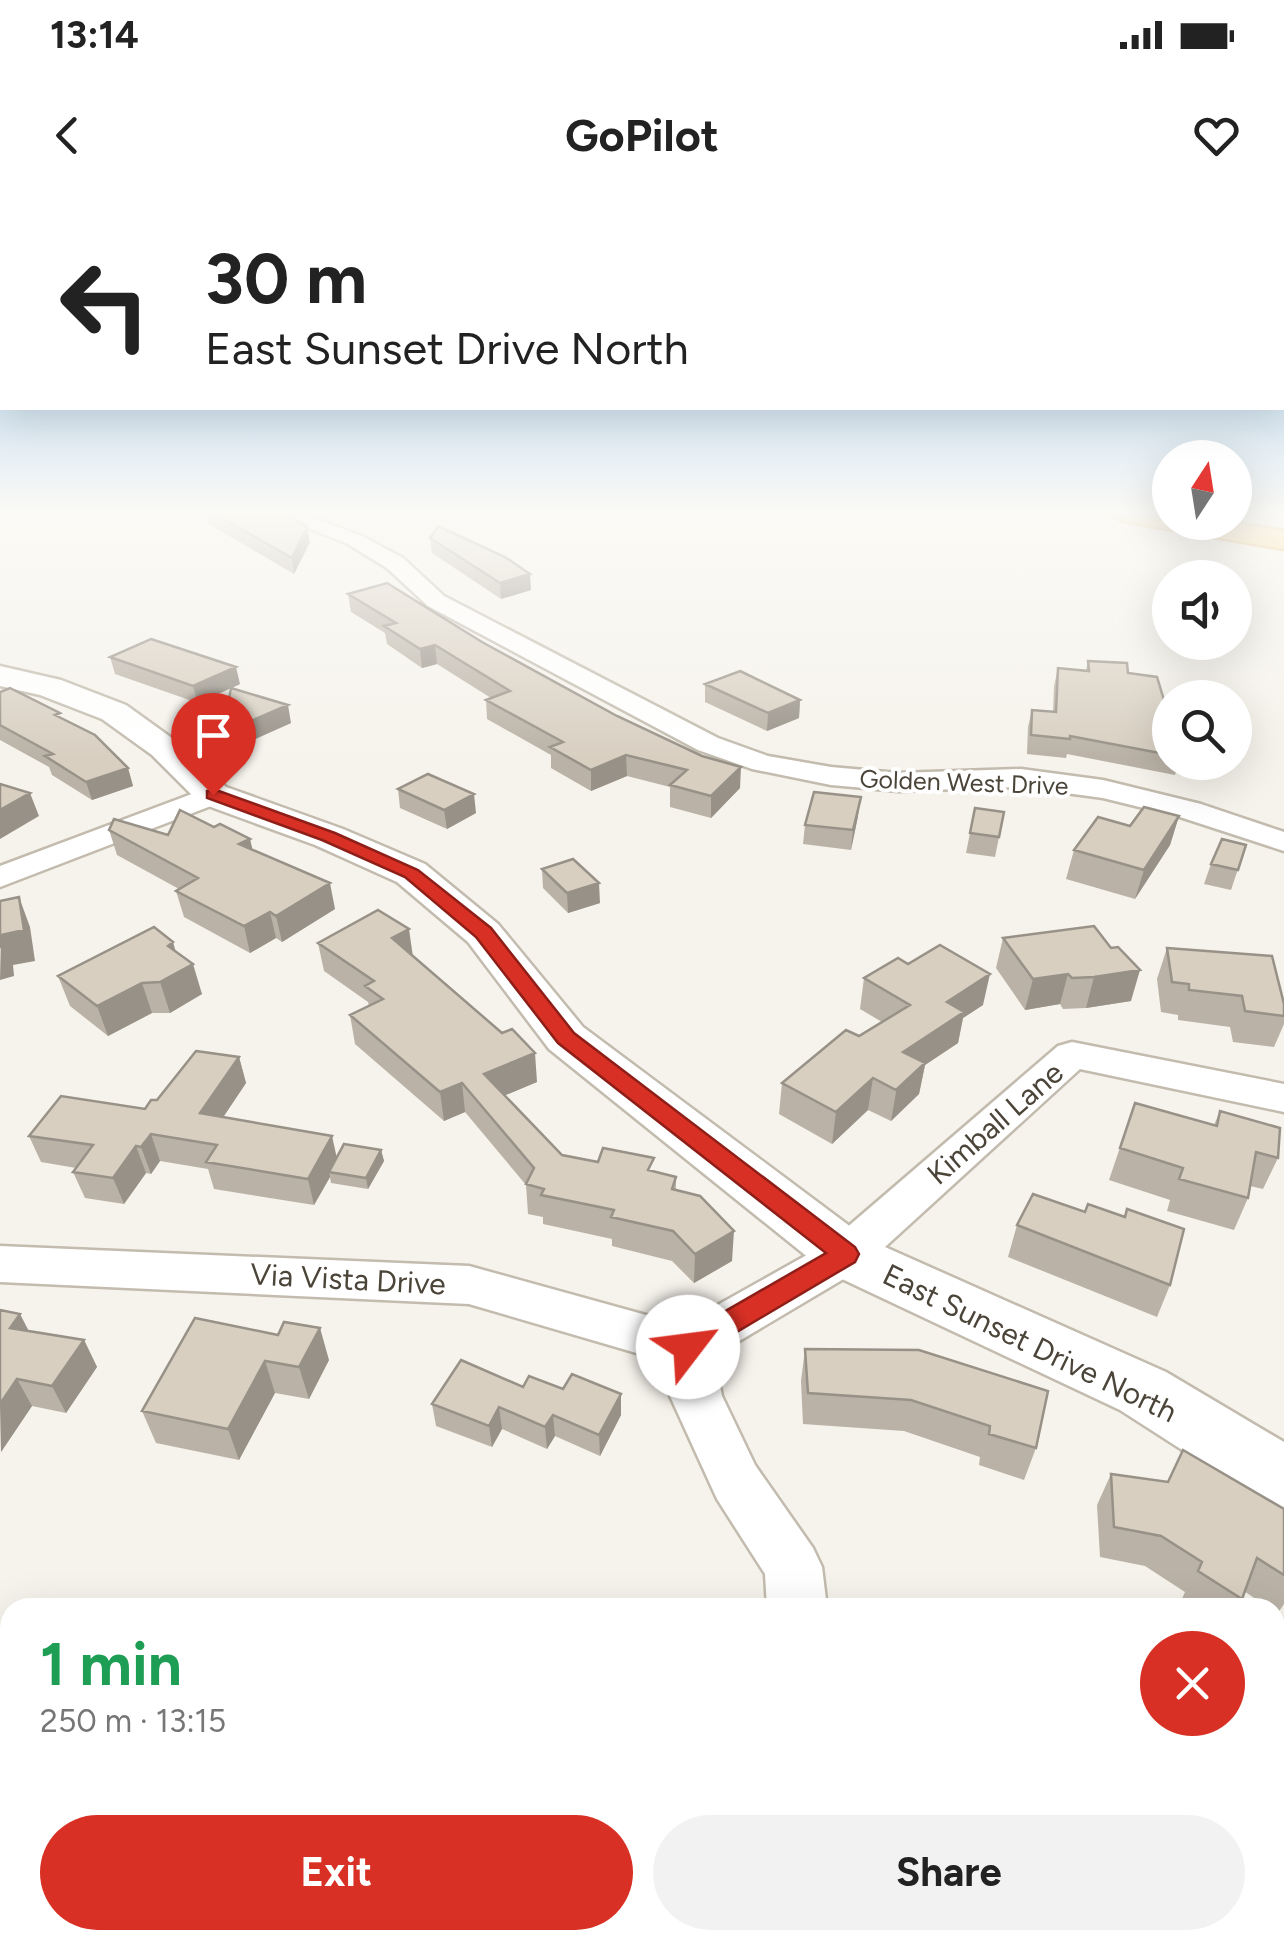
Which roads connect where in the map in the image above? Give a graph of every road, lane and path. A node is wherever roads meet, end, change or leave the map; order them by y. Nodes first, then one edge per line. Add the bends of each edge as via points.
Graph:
1 (429, 595) edge
2 (0, 676) edge
3 (213, 795) junction
4 (1284, 842) edge
5 (0, 877) edge
6 (1284, 1098) edge
7 (846, 1254) junction
8 (0, 1264) edge
9 (688, 1347) junction
10 (1284, 1478) edge
11 (796, 1598) edge

1 - 4 street, Golden West Drive via 708,744 762,763 898,782 1020,778 1104,789
2 - 3 street, East Sunset Drive North via 114,712
3 - 5 street
3 - 7 street, East Sunset Drive North via 412,874 484,932 566,1038
6 - 7 street, Kimball Lane via 1072,1054
7 - 9 street
7 - 10 street, East Sunset Drive North via 1143,1391
8 - 9 street, Via Vista Drive via 469,1284
9 - 11 street via 696,1396 736,1482 793,1568

